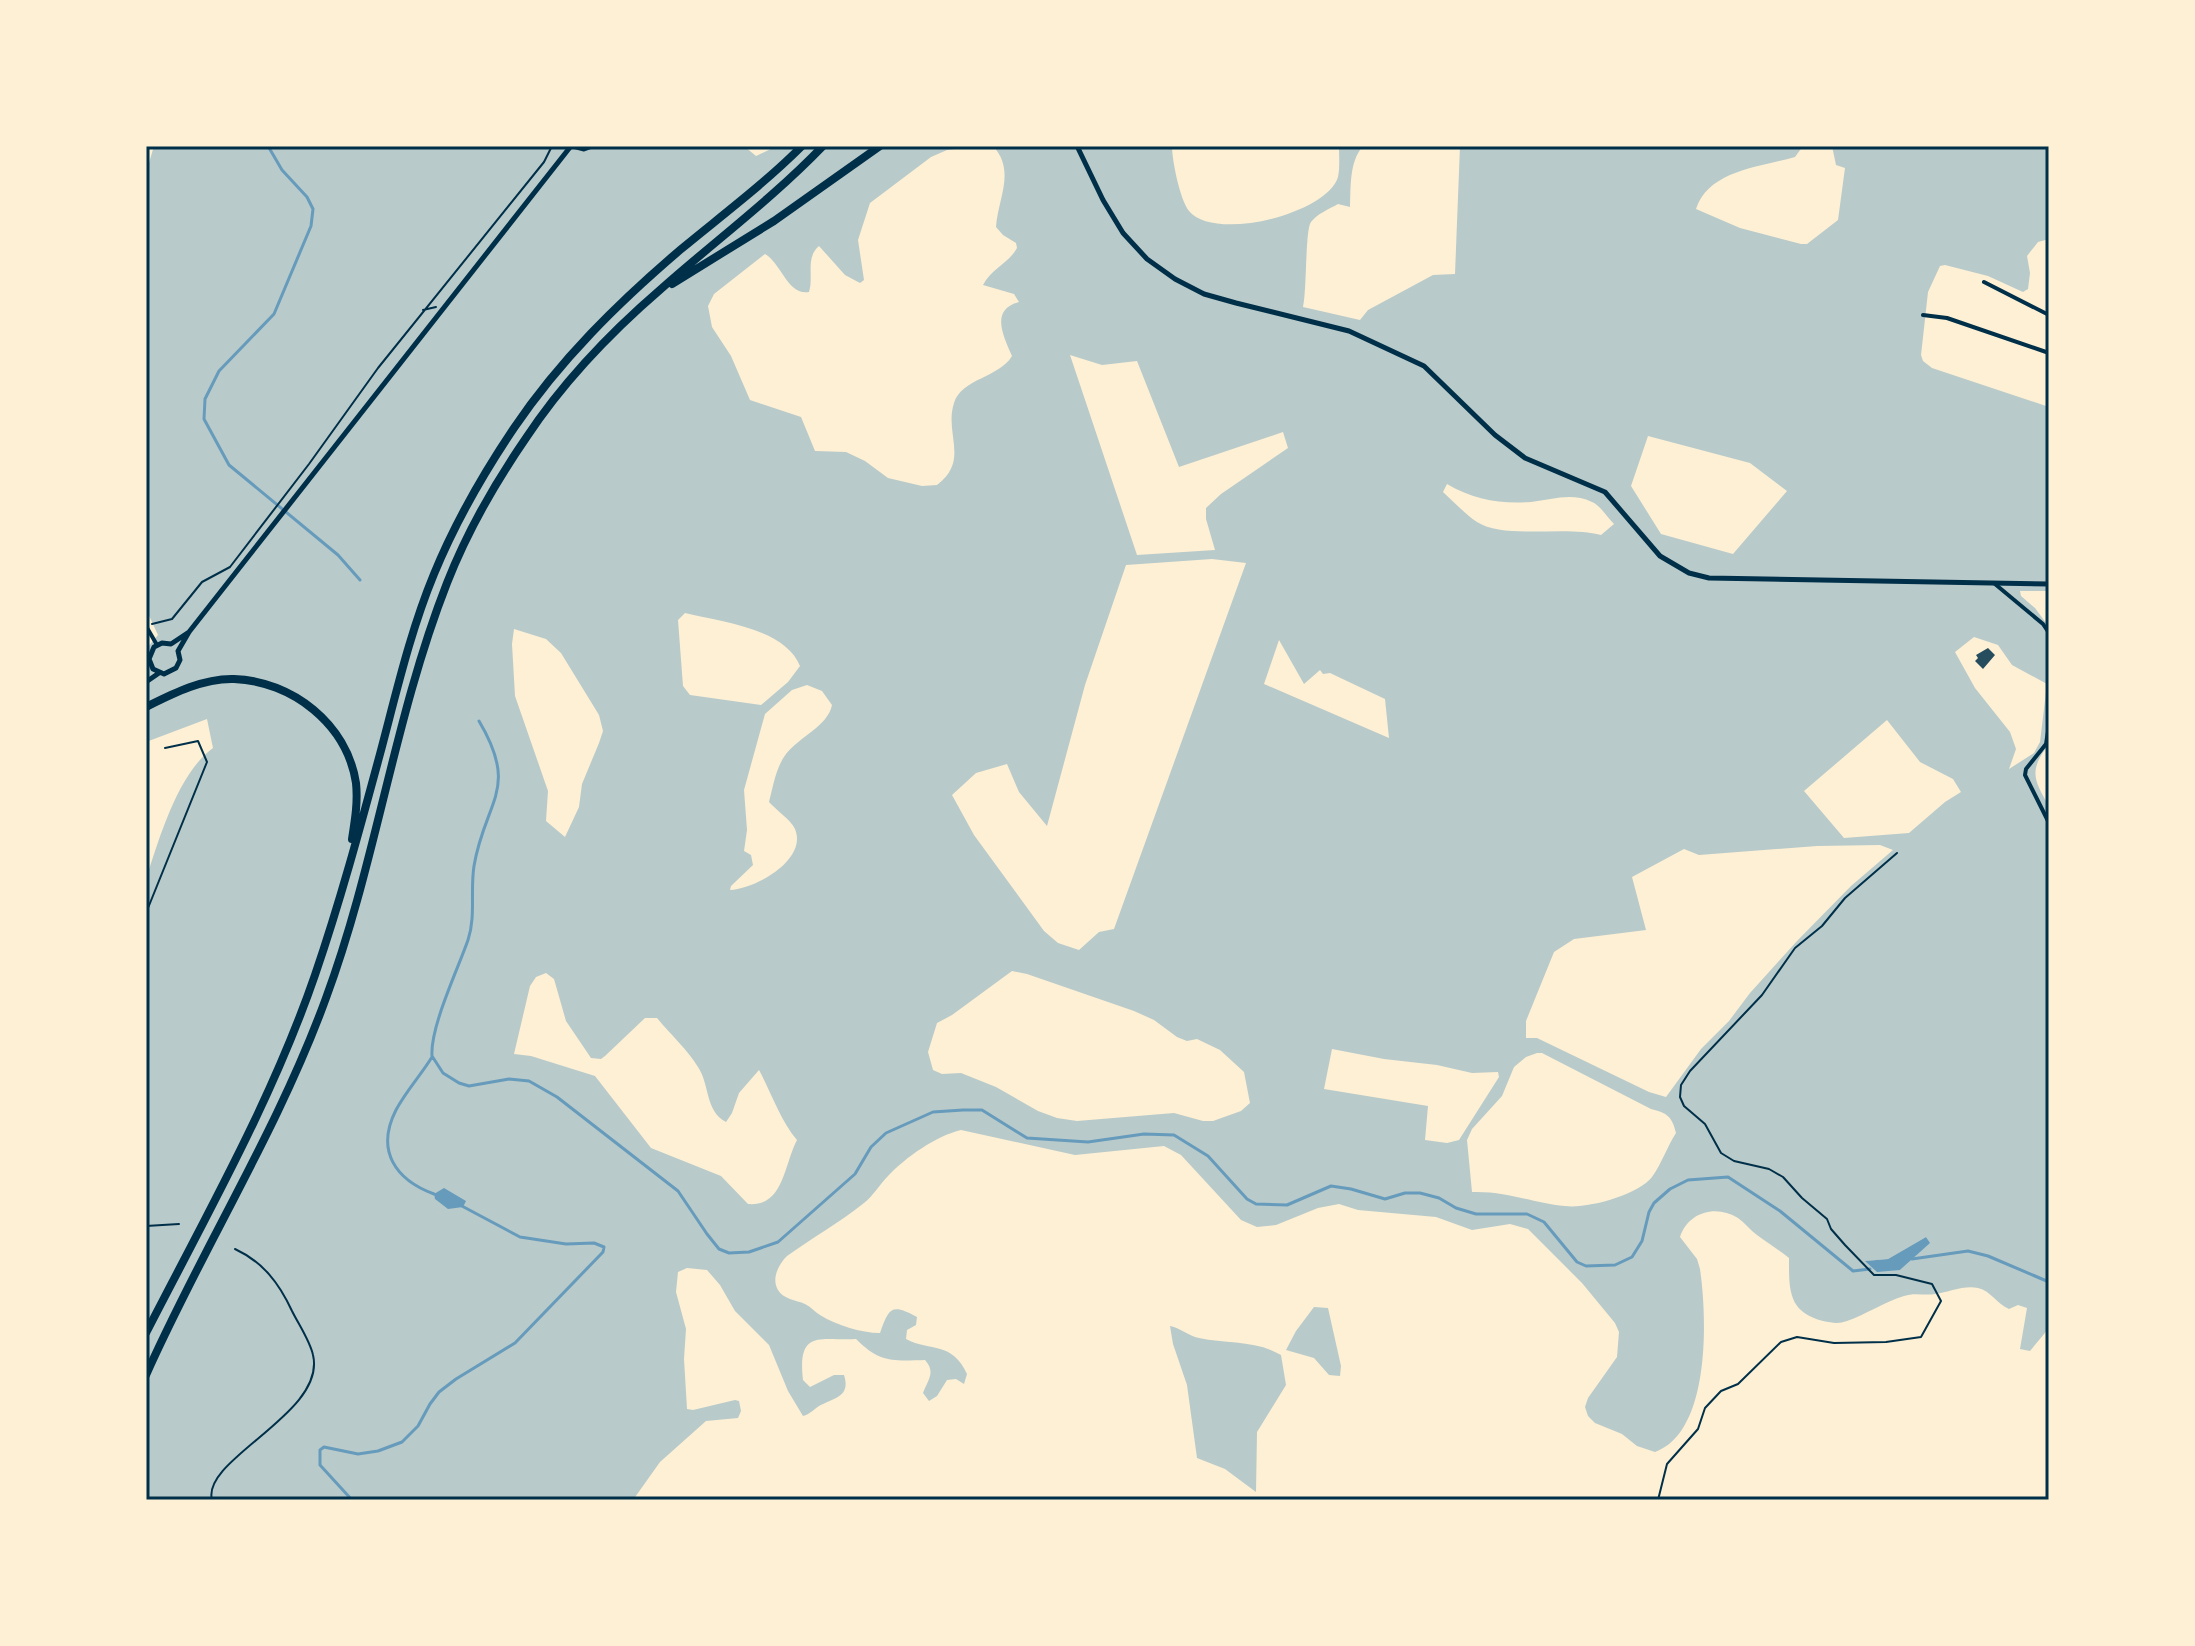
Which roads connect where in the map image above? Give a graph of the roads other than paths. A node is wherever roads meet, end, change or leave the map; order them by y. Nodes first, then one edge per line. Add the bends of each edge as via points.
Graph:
1 (572, 146) edge
2 (592, 146) edge
3 (802, 146) edge
4 (823, 146) edge
5 (880, 146) edge
6 (1077, 146) edge
7 (1984, 282) dead end
8 (660, 289) junction
9 (1923, 315) dead end
10 (2049, 315) edge
11 (2049, 353) edge
12 (1993, 582) junction
13 (2049, 584) edge
14 (146, 626) edge
15 (189, 632) junction
16 (2049, 633) edge
17 (148, 637) edge
18 (171, 644) junction
19 (157, 645) junction
20 (178, 651) junction
21 (148, 665) edge
22 (159, 673) junction
23 (146, 682) edge
24 (146, 707) edge
25 (2049, 725) edge
26 (2049, 823) edge
27 (344, 880) junction
28 (146, 1333) edge
29 (146, 1375) edge

1 - 2 street
1 - 15 street
3 - 27 highway via 591,332 537,395 490,465 427,592
4 - 8 highway
5 - 8 highway via 774,221
6 - 12 street via 1123,233 1175,279 1204,294 1349,331 1424,366 1525,458 1605,492 1660,556 1689,573 1721,579
7 - 10 street
8 - 29 highway via 550,405 509,463 447,583 326,999 294,1080
9 - 11 street via 1947,318
12 - 13 street
12 - 16 street
14 - 17 street
15 - 18 street
15 - 20 street
17 - 19 street
18 - 19 street
18 - 20 street
19 - 21 street
20 - 22 street via 176,668
21 - 22 street
22 - 23 street
24 - 27 highway via 198,684 233,678 274,686 314,709 339,739 356,782
25 - 26 street via 2046,744 2025,775
27 - 28 highway via 286,1053

